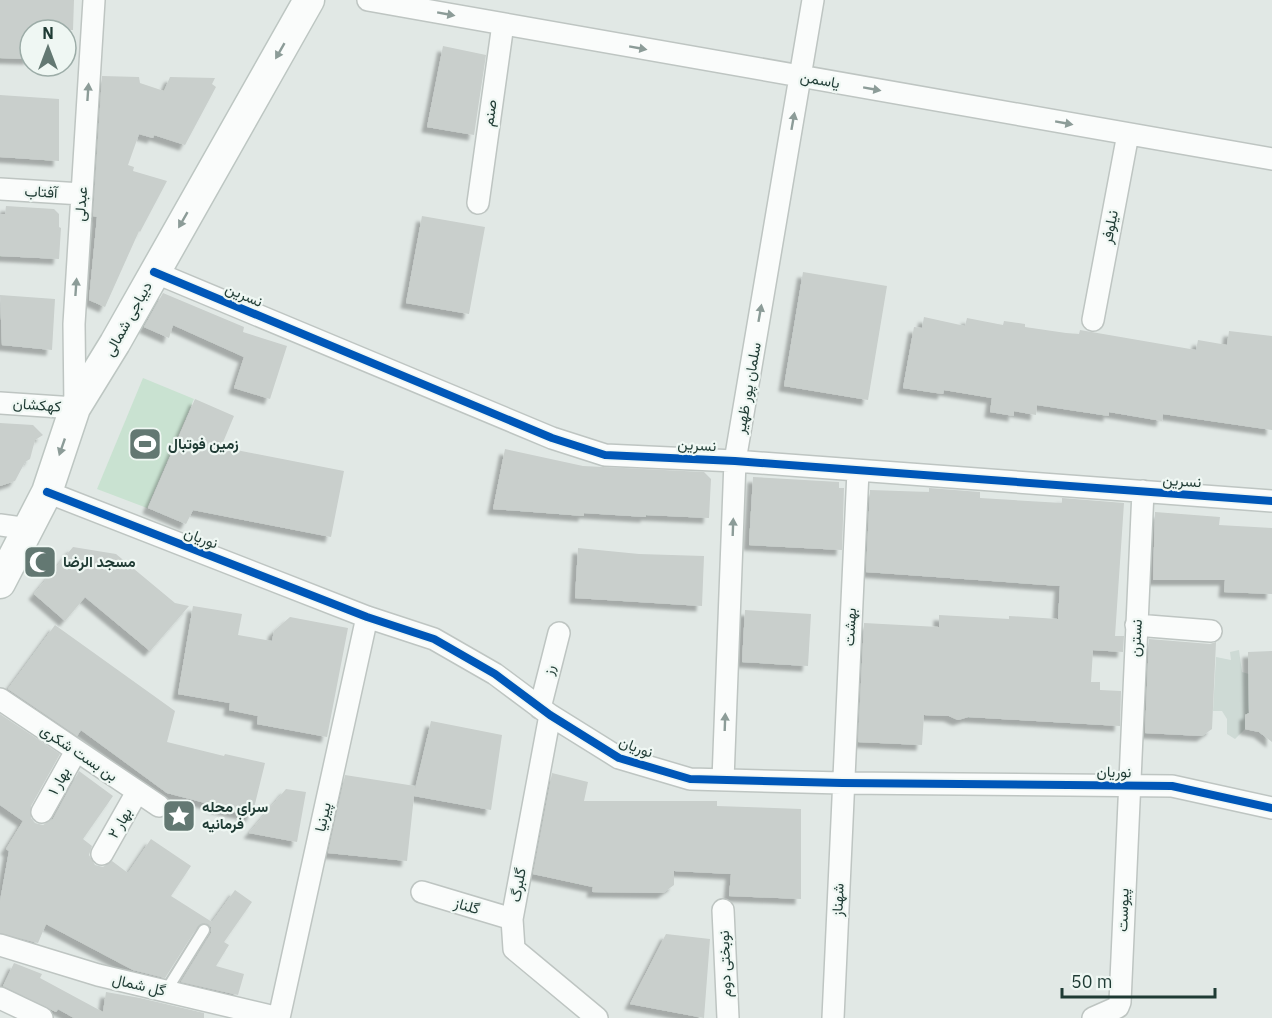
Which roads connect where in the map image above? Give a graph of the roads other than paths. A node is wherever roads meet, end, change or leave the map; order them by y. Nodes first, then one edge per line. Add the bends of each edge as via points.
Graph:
1 (94, 0) edge
2 (309, 0) edge
3 (368, 0) edge
4 (813, 0) edge
5 (503, 24) junction
6 (800, 76) junction
7 (1128, 134) junction
8 (1272, 159) edge
9 (0, 189) edge
10 (82, 194) junction
11 (478, 203) dead end
12 (154, 272) junction
13 (1093, 320) dead end
14 (74, 324) junction
15 (115, 343) junction
16 (0, 403) edge
17 (75, 408) junction
18 (735, 461) junction
19 (858, 471) junction
20 (1143, 491) junction
21 (46, 492) junction
22 (1272, 501) edge
23 (14, 527) edge
24 (0, 583) edge
25 (368, 616) junction
26 (1136, 625) junction
27 (1211, 631) dead end
28 (559, 633) dead end
29 (0, 699) edge
30 (545, 711) junction
31 (76, 751) junction
32 (723, 780) junction
33 (842, 783) junction
34 (1128, 785) junction
35 (137, 792) junction
36 (159, 806) dead end
37 (1272, 808) edge
38 (42, 812) dead end
39 (102, 854) dead end
40 (422, 892) dead end
41 (723, 910) dead end
42 (512, 919) junction
43 (204, 930) dead end
44 (0, 945) edge
45 (166, 991) junction
46 (0, 998) edge
47 (42, 1018) edge
48 (279, 1018) edge
49 (597, 1018) edge
50 (728, 1018) edge
51 (833, 1018) edge
52 (1093, 1018) edge

10 -> 1 street, عبدلی
2 -> 12 main road, دیباجی شمالی
3 -> 5 street, یاسمن
4 - 6 street, سلمان پور ظهیر
5 -> 6 street, یاسمن
5 - 11 street, صنم
6 -> 7 street, یاسمن
18 -> 6 street, سلمان پور ظهیر
7 - 8 street, یاسمن
7 - 13 street, نیلوفر
9 - 10 street, آفتاب
14 -> 10 street, عبدلی
12 - 15 main road, دیباجی شمالی
12 - 18 street, نسرین via 552,438 605,455
14 - 15 street via 78,337 90,345
14 - 17 street, عبدلی
15 - 17 main road, دیباجی شمالی
16 - 17 street, کهکشان
17 -> 21 main road, دیباجی شمالی
18 - 19 street, نسرین
32 -> 18 street, سلمان پور ظهیر
19 - 20 street, نسرین
19 - 33 street, بهشت
20 - 22 street, نسرین
20 - 26 street, نسترن
21 - 23 main road, دیباجی شمالی
21 - 25 street, نوریان
23 - 24 main road, دیباجی شمالی
25 - 30 street, نوریان via 434,639
25 - 48 street, پیرنیا
26 - 27 street
26 - 34 street, نسترن
28 - 30 street, رز
29 - 31 street, بن بست شکرى
30 - 32 street, نوریان via 619,758 690,779
30 - 42 street, گلبرگ
31 - 35 street, بن بست شکرى
31 - 38 street, بهار ۱
32 - 33 street, نوریان
33 - 34 street, نوریان
33 - 51 street, شهناز
34 - 37 street, نوریان via 1172,786
34 - 52 street, پیوست via 1119,1002 1115,1009
35 - 36 street, بن بست شکرى
35 - 39 street, بهار ۲
40 - 42 street, گلناز
41 - 50 street, نوبختی دوم
42 - 49 street, گلبرگ via 514,949
43 - 45 lane
44 - 45 street, گل شمال
45 - 48 street, گل شمال
46 - 47 street

